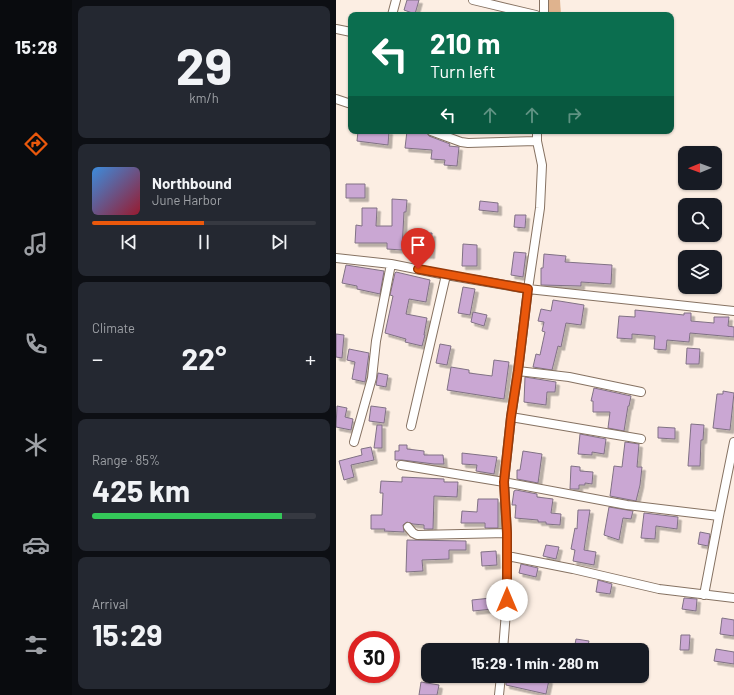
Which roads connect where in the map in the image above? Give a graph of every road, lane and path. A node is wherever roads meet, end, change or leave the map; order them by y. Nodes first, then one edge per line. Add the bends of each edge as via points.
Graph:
1 (396, 0) edge
2 (473, 0) edge
3 (544, 0) edge
4 (393, 12) edge
5 (523, 12) edge
6 (544, 12) edge
7 (336, 29) edge
8 (348, 31) edge
9 (336, 99) edge
10 (348, 103) edge
11 (440, 134) edge
12 (537, 134) edge
13 (537, 141) junction
14 (336, 258) edge
15 (391, 264) junction
16 (446, 275) junction
17 (528, 289) junction
18 (734, 311) edge
19 (518, 371) junction
20 (641, 392) dead end
21 (511, 417) junction
22 (411, 426) dead end
23 (641, 440) dead end
24 (354, 442) dead end
25 (734, 442) edge
26 (401, 465) dead end
27 (504, 482) junction
28 (719, 516) junction
29 (408, 527) dead end
30 (507, 533) junction
31 (507, 556) junction
32 (704, 594) junction
33 (734, 598) edge
34 (504, 643) edge
35 (500, 683) edge
36 (499, 695) edge

1 - 4 street
2 - 5 street
3 - 6 street
7 - 8 street
9 - 10 street
11 - 13 street via 468,143
12 - 13 street
13 - 17 street via 542,165 540,208
14 - 15 street
15 - 16 street
15 - 24 street via 376,341 372,378
16 - 17 street
16 - 22 street
17 - 18 street
17 - 19 street
19 - 20 street
19 - 21 street
21 - 23 street
21 - 27 street
25 - 28 street
26 - 27 street
27 - 28 street via 627,505
27 - 30 street
28 - 32 street
29 - 30 street via 416,535
30 - 31 street
31 - 32 street via 659,589
31 - 34 street
32 - 33 street
35 - 36 street

